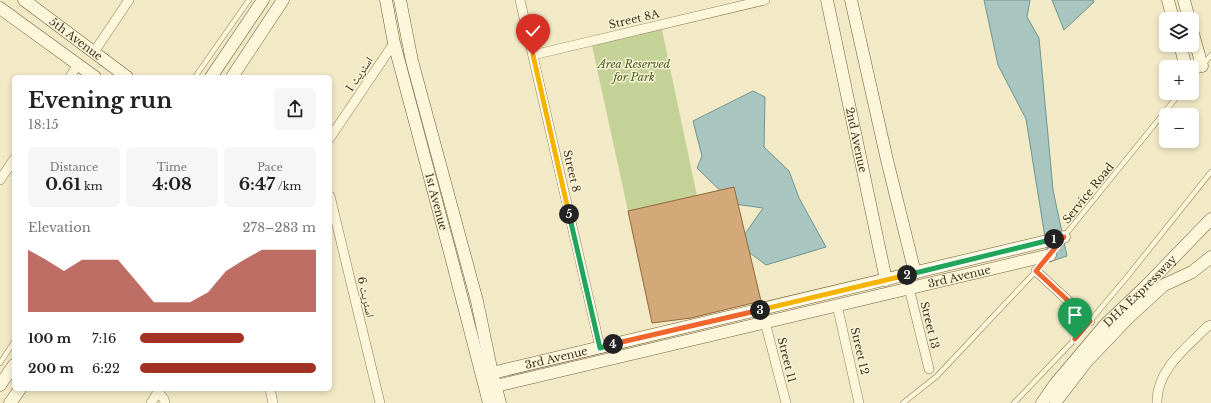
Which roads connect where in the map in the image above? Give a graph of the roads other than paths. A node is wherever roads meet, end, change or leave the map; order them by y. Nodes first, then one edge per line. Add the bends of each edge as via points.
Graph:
1 (24, 0) edge
2 (129, 0) edge
3 (248, 0) edge
4 (263, 0) edge
5 (283, 0) edge
6 (386, 0) edge
7 (400, 0) edge
8 (520, 0) edge
9 (765, 0) edge
10 (827, 0) edge
11 (851, 0) edge
12 (1168, 0) edge
13 (1184, 0) edge
14 (0, 8) edge
15 (1172, 12) edge
16 (1187, 12) edge
17 (394, 43) junction
18 (94, 52) junction
19 (1198, 52) edge
20 (533, 55) junction
21 (1211, 55) edge
22 (78, 64) junction
23 (1202, 66) junction
24 (1199, 70) edge
25 (71, 75) edge
26 (92, 75) edge
27 (125, 75) edge
28 (196, 75) edge
29 (212, 75) edge
30 (233, 75) edge
31 (1174, 100) edge
32 (332, 135) edge
33 (12, 162) edge
34 (1211, 172) edge
35 (0, 180) edge
36 (332, 204) edge
37 (1211, 219) edge
38 (1064, 237) junction
39 (1050, 255) junction
40 (1211, 257) edge
41 (1036, 271) junction
42 (915, 273) junction
43 (886, 280) junction
44 (909, 288) junction
45 (837, 305) junction
46 (1090, 321) junction
47 (765, 322) junction
48 (1211, 325) edge
49 (12, 345) edge
50 (600, 348) junction
51 (0, 363) edge
52 (12, 368) edge
53 (929, 368) dead end
54 (492, 373) junction
55 (0, 385) edge
56 (496, 386) junction
57 (19, 391) edge
58 (159, 391) edge
59 (270, 391) edge
60 (10, 403) edge
61 (151, 403) edge
62 (165, 403) edge
63 (273, 403) edge
64 (380, 403) edge
65 (489, 403) edge
66 (500, 403) edge
67 (786, 403) edge
68 (859, 403) edge
69 (903, 403) edge
70 (1014, 403) edge
71 (1042, 403) edge
72 (1056, 403) edge
73 (1157, 403) edge

1 - 18 main road, 5th Avenue
2 - 18 street
3 - 28 lane
4 - 29 main road
5 - 30 main road
6 - 17 main road, 1st Avenue
7 - 54 main road via 412,61 477,301
8 - 20 street, Street 8
9 - 20 street, Street 8A
10 - 43 main road, 2nd Avenue
11 - 42 main road
12 - 15 main road
13 - 16 main road
14 - 22 main road, 5th Avenue
17 - 32 street, اسٹریٹ 1
17 - 65 main road, 1st Avenue
18 - 27 main road, 5th Avenue
19 - 23 main road
20 - 50 street, Street 8
21 - 23 lane
22 - 25 street
22 - 26 main road, 5th Avenue
23 - 24 lane
31 - 38 lane, Service Road
33 - 35 street
34 - 46 lane
36 - 64 street, اسٹریٹ 6
37 - 71 main road, DHA Expressway via 1105,325
38 - 39 lane, Service Road
38 - 42 main road, 3rd Avenue
39 - 41 lane, Service Road
39 - 44 main road, 3rd Avenue
40 - 72 main road, DHA Expressway via 1192,272 1164,285 1128,318 1087,361
41 - 46 street
41 - 69 lane, Service Road via 937,376
42 - 43 main road, 3rd Avenue
43 - 50 main road, 3rd Avenue
44 - 45 main road, 3rd Avenue
44 - 53 street, Street 13
45 - 47 main road, 3rd Avenue
45 - 68 street, Street 12
46 - 70 lane
47 - 56 main road, 3rd Avenue
47 - 67 street, Street 11
48 - 73 street via 1170,365 1158,388
49 - 51 lane
50 - 54 main road, 3rd Avenue
52 - 55 main road
54 - 56 main road
56 - 66 main road
57 - 60 main road
58 - 61 street
58 - 62 street
59 - 63 street

